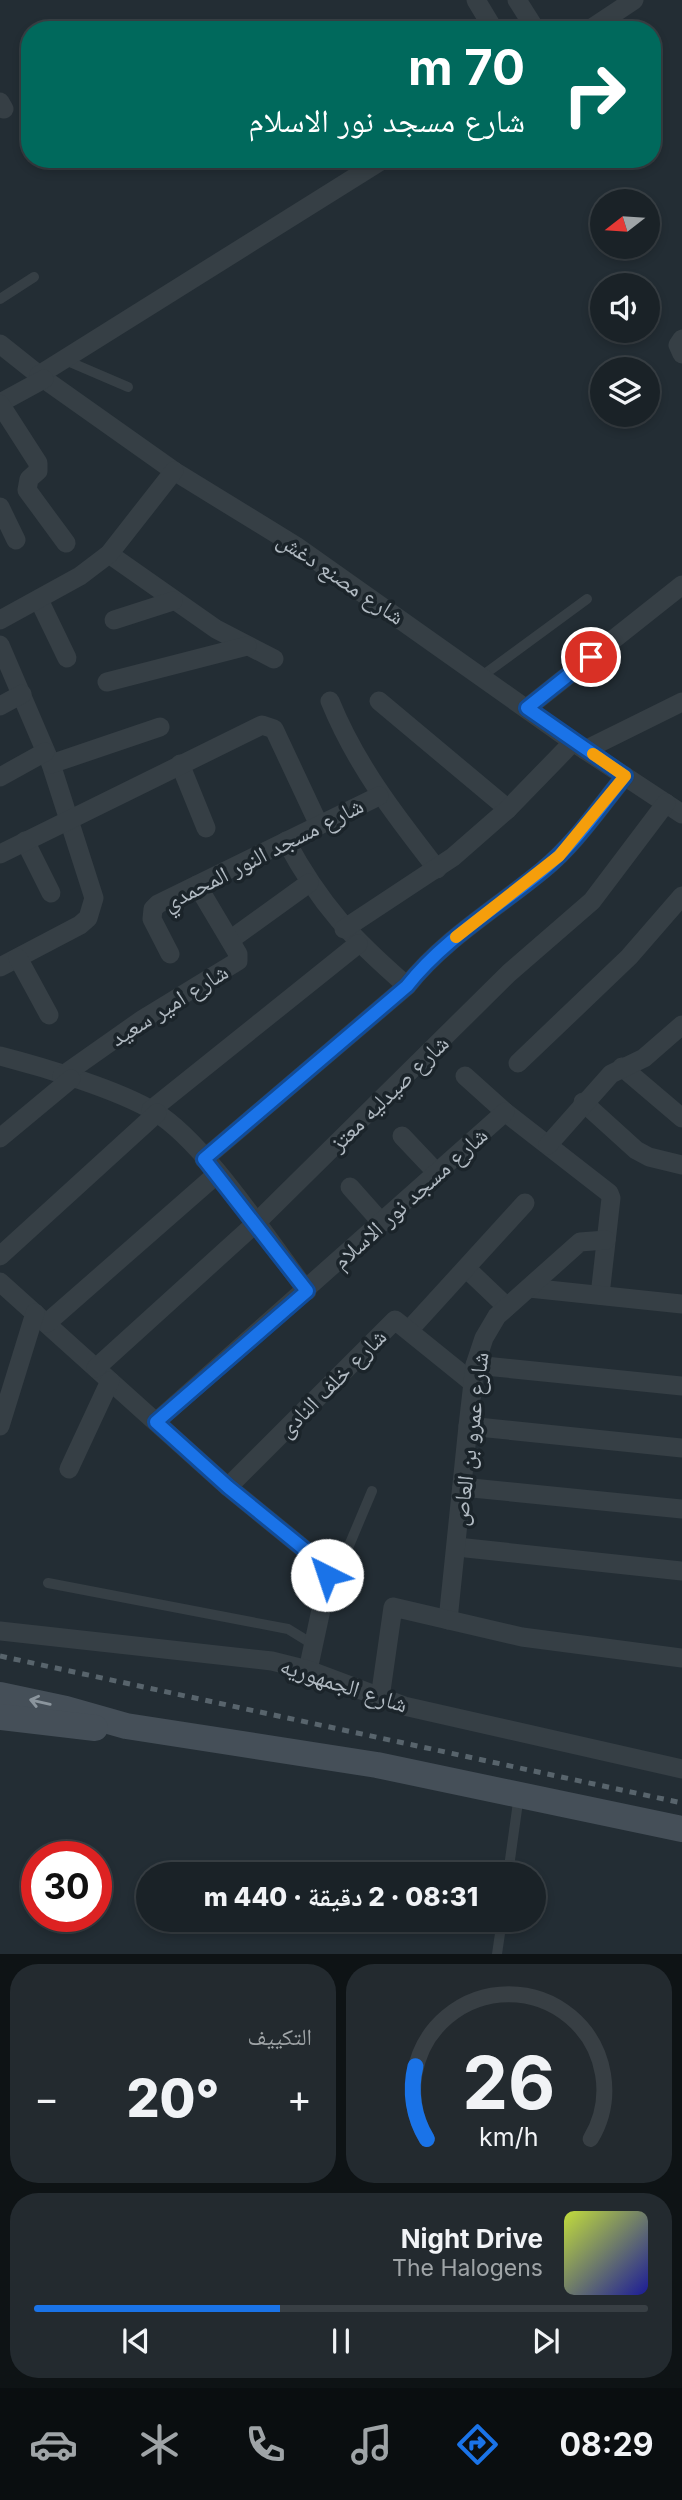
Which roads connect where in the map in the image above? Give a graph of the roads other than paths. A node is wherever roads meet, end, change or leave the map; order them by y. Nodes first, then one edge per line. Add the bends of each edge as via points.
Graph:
1 (476, 0) edge
2 (517, 0) edge
3 (634, 0) edge
4 (489, 21) edge
5 (530, 21) edge
6 (602, 21) edge
7 (370, 168) edge
8 (34, 277) dead end
9 (0, 299) edge
10 (3, 352) edge
11 (64, 359) junction
12 (41, 377) junction
13 (128, 387) dead end
14 (0, 403) edge
15 (174, 471) junction
16 (0, 507) edge
17 (9, 538) edge
18 (66, 543) dead end
19 (109, 554) junction
20 (680, 590) edge
21 (587, 599) dead end
22 (39, 600) junction
23 (173, 601) junction
24 (0, 620) edge
25 (114, 620) dead end
26 (0, 645) edge
27 (247, 646) junction
28 (67, 658) dead end
29 (274, 659) dead end
30 (482, 676) junction
31 (107, 682) dead end
32 (22, 694) junction
33 (330, 701) dead end
34 (379, 701) dead end
35 (682, 702) edge
36 (0, 706) edge
37 (527, 708) junction
38 (160, 727) dead end
39 (580, 746) junction
40 (48, 758) junction
41 (180, 764) junction
42 (625, 776) junction
43 (0, 777) edge
44 (379, 796) junction
45 (508, 809) junction
46 (677, 809) edge
47 (69, 817) junction
48 (318, 825) junction
49 (206, 828) dead end
50 (24, 841) junction
51 (286, 841) junction
52 (0, 853) edge
53 (437, 869) junction
54 (309, 883) junction
55 (197, 885) junction
56 (51, 893) dead end
57 (682, 896) edge
58 (344, 929) junction
59 (230, 940) junction
60 (358, 944) junction
61 (170, 954) dead end
62 (18, 958) junction
63 (0, 967) edge
64 (407, 986) junction
65 (49, 1015) dead end
66 (682, 1024) edge
67 (0, 1056) edge
68 (518, 1063) dead end
69 (622, 1067) junction
70 (465, 1076) dead end
71 (66, 1077) junction
72 (583, 1102) junction
73 (154, 1111) junction
74 (505, 1112) junction
75 (682, 1118) edge
76 (402, 1136) dead end
77 (0, 1138) edge
78 (548, 1144) junction
79 (682, 1165) edge
80 (211, 1167) junction
81 (437, 1173) junction
82 (351, 1187) dead end
83 (525, 1203) dead end
84 (256, 1223) junction
85 (382, 1223) junction
86 (606, 1240) junction
87 (0, 1256) edge
88 (466, 1268) junction
89 (0, 1282) edge
90 (529, 1288) junction
91 (307, 1291) junction
92 (600, 1295) junction
93 (682, 1304) edge
94 (507, 1307) junction
95 (41, 1318) junction
96 (410, 1329) junction
97 (103, 1374) junction
98 (474, 1374) junction
99 (682, 1386) edge
100 (156, 1422) junction
101 (0, 1426) edge
102 (468, 1426) junction
103 (682, 1448) edge
104 (69, 1469) dead end
105 (228, 1487) junction
106 (462, 1488) junction
107 (372, 1491) dead end
108 (682, 1509) edge
109 (457, 1547) junction
110 (324, 1568) junction
111 (682, 1571) edge
112 (48, 1583) dead end
113 (448, 1620) junction
114 (0, 1631) edge
115 (314, 1645) junction
116 (682, 1658) edge
117 (309, 1670) junction
118 (0, 1695) edge
119 (380, 1698) junction
120 (0, 1717) edge
121 (126, 1726) junction
122 (682, 1769) edge
123 (520, 1795) junction
124 (682, 1829) edge
125 (510, 1862) edge
126 (500, 1932) edge
127 (497, 1954) edge

1 - 4 street
2 - 5 street
3 - 6 street
7 - 11 street
8 - 9 lane
10 - 12 street, شارع مصنع دغش
11 - 12 street
11 - 13 lane
12 - 14 street
12 - 15 street, شارع مصنع دغش
14 - 18 street via 38,463 27,491
15 - 19 street
15 - 30 street, شارع مصنع دغش via 296,546
16 - 17 street
19 - 22 street
19 - 23 street
20 - 37 street
21 - 30 lane
22 - 24 street
22 - 28 street
23 - 25 street
23 - 27 street
26 - 32 street
27 - 29 street
27 - 31 street
30 - 37 street, شارع مصنع دغش
32 - 36 street
32 - 40 street
33 - 44 street via 350,748
34 - 45 street
35 - 39 street
37 - 39 street, شارع مصنع دغش
38 - 40 street
39 - 42 street, شارع مصنع دغش
39 - 45 street
40 - 43 street
40 - 47 street
41 - 47 street
41 - 48 street via 262,725 274,729
41 - 49 street
42 - 46 street, شارع مصنع دغش
42 - 64 street via 559,856 450,942
44 - 48 street, شارع مسجد النور المحمدي
44 - 53 street
45 - 53 street
46 - 84 street, شارع صيدليه معتز via 592,901 509,973
47 - 50 street
47 - 62 street via 94,898 93,908 80,925
48 - 51 street, شارع مسجد النور المحمدي
50 - 52 street
50 - 56 street
51 - 54 street
51 - 55 street, شارع مسجد النور المحمدي
53 - 58 street
54 - 58 street
54 - 59 street
55 - 59 street, شارع امير سعيد
55 - 61 street, شارع مسجد النور المحمدي via 153,909 152,919
57 - 68 street via 629,957
58 - 60 street
59 - 71 street, شارع امير سعيد via 238,954 235,963 143,1019
60 - 64 street
60 - 73 street
62 - 63 street
62 - 65 street
64 - 80 street
66 - 69 street via 644,1058
67 - 71 street
69 - 72 street
69 - 75 street
70 - 74 street
71 - 73 street
71 - 77 street
72 - 78 street
72 - 79 street via 636,1150
73 - 80 street
73 - 87 street
74 - 78 street
74 - 81 street, شارع مسجد نور الاسلام
76 - 81 street
78 - 86 street via 610,1193
80 - 84 street
80 - 95 street
81 - 85 street, شارع مسجد نور الاسلام
82 - 85 street
83 - 88 street
84 - 91 street
84 - 97 street, شارع صيدليه معتز
85 - 91 street, شارع مسجد نور الاسلام
86 - 90 street, شارع عمرو بن العاص via 580,1241
86 - 92 street
88 - 94 street
88 - 96 street
89 - 95 street
90 - 92 street
90 - 94 street, شارع عمرو بن العاص
91 - 100 street, شارع مسجد نور الاسلام
92 - 93 street
94 - 98 street, شارع عمرو بن العاص via 484,1338
95 - 97 street
95 - 101 street
96 - 98 street, شارع خلف النادى
96 - 105 street, شارع خلف النادى via 394,1321
97 - 100 street
97 - 104 street
98 - 99 street
98 - 102 street, شارع عمرو بن العاص
100 - 105 street
102 - 103 street
102 - 106 street, شارع عمرو بن العاص
105 - 110 street
106 - 108 street
106 - 109 street, شارع عمرو بن العاص
107 - 110 lane via 346,1551
109 - 111 street
109 - 113 street, شارع عمرو بن العاص
110 - 115 street via 327,1582
112 - 115 lane via 288,1629
113 - 116 street via 522,1637
113 - 119 street via 393,1607
114 - 117 street, شارع الجمهوريه via 272,1661
115 - 117 street
117 - 119 street, شارع الجمهوريه
121 -> 118 main road
119 - 122 street, شارع الجمهوريه
120 - 121 main road via 63,1727
121 - 123 main road via 377,1765
123 - 124 main road
123 - 125 lane
126 - 127 lane

